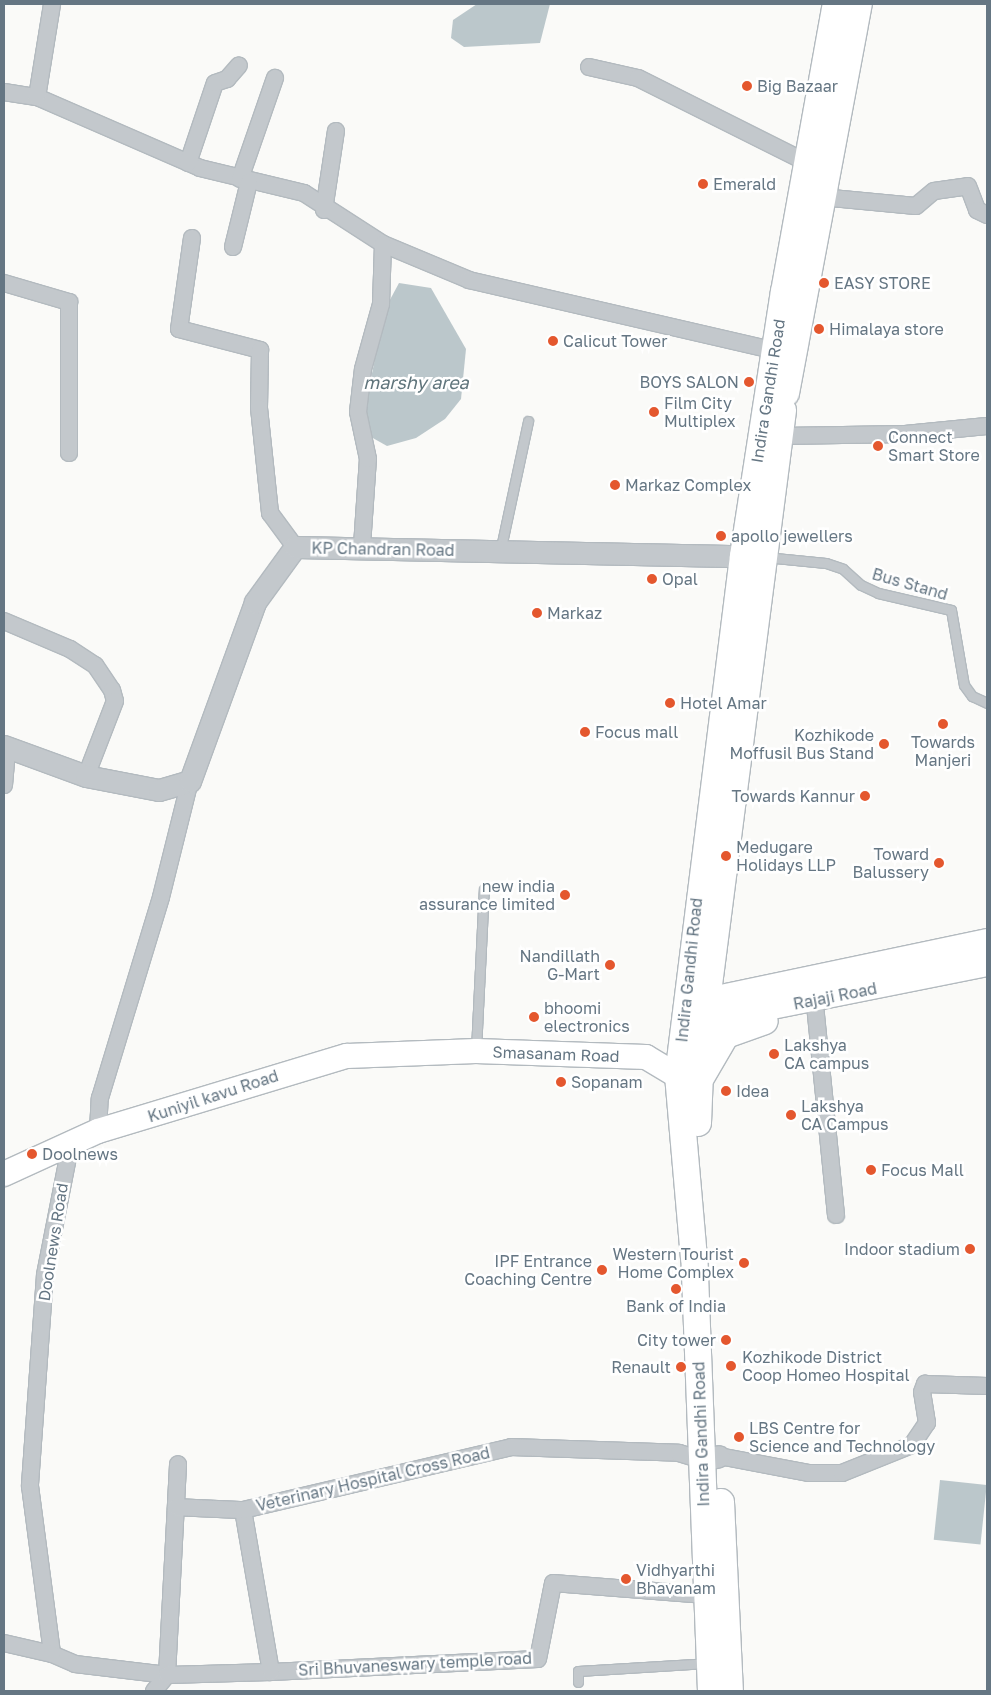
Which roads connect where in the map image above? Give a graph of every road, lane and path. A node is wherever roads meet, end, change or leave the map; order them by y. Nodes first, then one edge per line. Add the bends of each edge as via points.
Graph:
1 (52, 4) edge
2 (825, 4) edge
3 (836, 4) edge
4 (859, 4) edge
5 (238, 65) dead end
6 (589, 67) dead end
7 (275, 78) dead end
8 (4, 92) edge
9 (37, 97) junction
10 (336, 131) dead end
11 (798, 158) junction
12 (188, 163) junction
13 (244, 180) junction
14 (822, 197) junction
15 (324, 210) junction
16 (987, 215) edge
17 (192, 238) dead end
18 (384, 244) junction
19 (233, 247) dead end
20 (4, 284) edge
21 (764, 348) junction
22 (777, 394) junction
23 (528, 421) dead end
24 (987, 426) edge
25 (780, 436) junction
26 (69, 453) dead end
27 (362, 546) junction
28 (295, 547) junction
29 (500, 552) junction
30 (753, 557) junction
31 (4, 621) edge
32 (987, 703) edge
33 (5, 746) edge
34 (86, 776) junction
35 (190, 781) junction
36 (4, 785) edge
37 (484, 889) dead end
38 (719, 915) junction
39 (987, 942) edge
40 (987, 963) edge
41 (823, 994) junction
42 (699, 1008) junction
43 (430, 1050) joint
44 (476, 1050) junction
45 (688, 1080) junction
46 (98, 1131) junction
47 (71, 1142) junction
48 (4, 1174) edge
49 (836, 1215) dead end
50 (987, 1386) edge
51 (711, 1458) junction
52 (178, 1464) dead end
53 (176, 1507) junction
54 (243, 1510) junction
55 (706, 1595) junction
56 (4, 1643) edge
57 (52, 1654) junction
58 (710, 1662) junction
59 (271, 1672) junction
60 (167, 1675) junction
61 (578, 1682) dead end
62 (154, 1691) edge
63 (711, 1691) edge
64 (730, 1691) edge

1 - 9 street
2 - 11 main road
3 - 22 main road, Indira Gandhi Road via 793,255
4 - 14 main road
5 - 12 street via 227,79 215,83
6 - 11 street via 638,78
7 - 13 street
8 - 9 street
9 - 12 street
10 - 15 street
11 - 21 main road
12 - 13 street
13 - 15 street via 304,193
13 - 19 street
14 - 16 street via 916,206 934,190 968,186 977,210
14 - 22 main road
15 - 18 street
17 - 28 street via 179,329 260,350 259,408 270,513
18 - 21 street via 469,280
18 - 27 street via 381,304 363,369 358,412 368,459
20 - 26 street via 69,302
21 - 22 main road
22 - 25 main road, Indira Gandhi Road
22 - 30 main road, Indira Gandhi Road
23 - 29 lane
24 - 25 street via 905,434
25 - 30 main road, Indira Gandhi Road
27 - 28 street, KP Chandran Road
27 - 29 street, KP Chandran Road
28 - 35 street, KP Chandran Road via 255,602
29 - 30 street, KP Chandran Road
30 - 32 lane, Bus Stand via 826,563 843,569 861,586 878,593 951,610 964,685 972,696
30 - 38 main road, Indira Gandhi Road
30 - 42 main road, Indira Gandhi Road
31 - 34 street via 95,665 112,690 115,701
33 - 34 street
33 - 36 street
34 - 35 street via 159,790
35 - 46 street via 161,897 100,1098
37 - 44 lane
38 - 41 main road via 721,957 736,978
38 - 42 main road, Indira Gandhi Road
39 - 41 main road
40 - 41 main road, Rajaji Road
41 - 42 main road, Rajaji Road
41 - 45 main road via 726,1035
41 - 49 street
42 - 45 main road, Indira Gandhi Road
43 - 44 main road, Smasanam Road
43 - 46 main road, Kuniyil kavu Road via 347,1056
44 - 45 main road, Smasanam Road via 646,1057
45 - 51 main road, Indira Gandhi Road
46 - 47 main road, Kuniyil kavu Road
47 - 48 main road, Kuniyil kavu Road
47 - 57 street, Doolnews Road via 53,1222 39,1343 30,1486
50 - 51 street, Veterinary Hospital Cross Road via 925,1384 922,1392 928,1423 912,1445 842,1473 809,1473
51 - 54 street, Veterinary Hospital Cross Road via 679,1453 511,1447
51 - 55 main road, Indira Gandhi Road
51 - 64 main road, Indira Gandhi Road
52 - 53 street
53 - 54 street
53 - 60 street
54 - 59 street, Veterinary Hospital Cross Road
55 - 58 main road, Indira Gandhi Road
55 - 59 street, Sri Bhuvaneswary temple road via 552,1582 538,1659
56 - 57 street
57 - 60 street via 74,1664
58 - 61 lane via 578,1671
58 - 63 main road, Indira Gandhi Road
59 - 60 street
60 - 62 street

